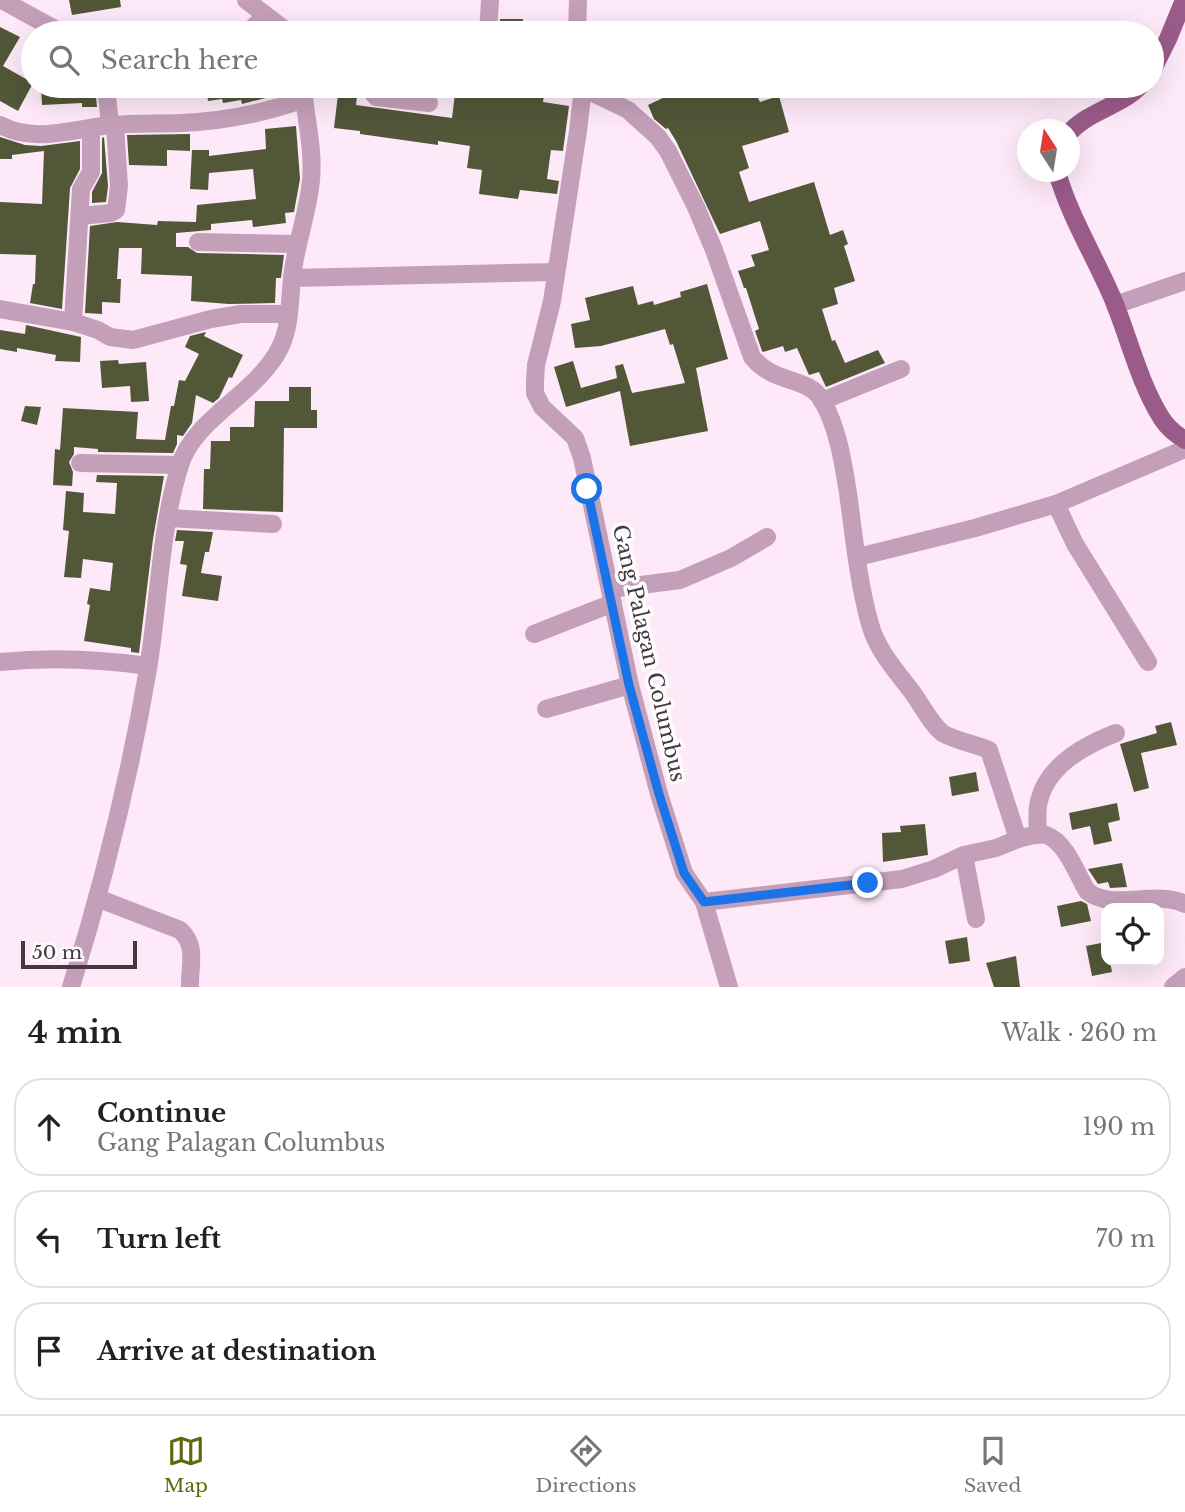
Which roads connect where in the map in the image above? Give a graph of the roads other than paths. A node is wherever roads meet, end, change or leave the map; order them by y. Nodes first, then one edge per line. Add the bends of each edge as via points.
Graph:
1 (2, 0) edge
2 (246, 0) edge
3 (489, 0) edge
4 (578, 0) edge
5 (1184, 0) edge
6 (267, 16) junction
7 (40, 21) edge
8 (261, 21) edge
9 (273, 21) edge
10 (488, 21) edge
11 (577, 21) edge
12 (1164, 47) edge
13 (108, 98) edge
14 (294, 98) edge
15 (304, 98) edge
16 (385, 98) edge
17 (580, 98) edge
18 (603, 98) edge
19 (1124, 98) edge
20 (429, 103) dead end
21 (1080, 124) edge
22 (0, 125) edge
23 (112, 125) junction
24 (91, 128) junction
25 (1061, 182) edge
26 (80, 216) junction
27 (198, 242) dead end
28 (297, 244) junction
29 (556, 272) junction
30 (292, 278) junction
31 (1185, 281) edge
32 (1115, 304) junction
33 (0, 309) edge
34 (289, 314) junction
35 (73, 322) junction
36 (901, 369) dead end
37 (822, 401) junction
38 (1185, 440) edge
39 (1185, 449) edge
40 (80, 463) dead end
41 (180, 465) junction
42 (1062, 501) junction
43 (169, 518) junction
44 (273, 524) dead end
45 (767, 537) dead end
46 (858, 557) junction
47 (611, 596) junction
48 (534, 634) dead end
49 (0, 662) edge
50 (1148, 662) dead end
51 (148, 666) junction
52 (629, 685) junction
53 (546, 709) dead end
54 (1116, 733) dead end
55 (1038, 835) junction
56 (1018, 839) junction
57 (964, 855) junction
58 (97, 898) junction
59 (704, 902) junction
60 (1126, 903) edge
61 (1136, 903) edge
62 (1185, 904) edge
63 (976, 919) dead end
64 (1185, 977) edge
65 (71, 987) edge
66 (190, 987) edge
67 (729, 987) edge
68 (1173, 987) edge

1 - 7 street
2 - 6 street
3 - 10 street
4 - 11 street
5 - 12 main road
6 - 8 street
6 - 9 street
13 - 23 street
14 - 23 street via 265,113 185,123
15 - 28 street via 312,180
16 - 20 street
17 - 29 street, Gang Palagan Columbus
18 - 37 street via 628,110 659,137 696,207 752,357 766,372 802,384
19 - 21 main road
22 - 24 street via 40,135
23 - 24 street
23 - 26 street via 119,186 116,210
24 - 26 street via 91,172 81,189
25 - 32 main road
26 - 35 street
27 - 28 street
28 - 30 street
29 - 30 street
29 - 47 street, Gang Palagan Columbus via 536,365 535,393 549,416 575,438
30 - 34 street
31 - 32 street
32 - 38 main road via 1161,418
33 - 35 street
34 - 35 street via 211,319 133,341
34 - 41 street via 276,355 255,383 192,439
36 - 37 street
37 - 46 street via 837,436
39 - 42 street
40 - 41 street
41 - 43 street
42 - 46 street
42 - 50 street via 1087,565
43 - 44 street
43 - 51 street
45 - 47 street via 680,580
46 - 56 street via 870,626 888,661 942,733 989,750
47 - 48 street
47 - 52 street, Gang Palagan Columbus
49 - 51 street via 75,659
51 - 58 street
52 - 53 street
52 - 59 street, Gang Palagan Columbus via 684,873
54 - 55 street via 1089,743 1064,762 1044,788 1037,809
55 - 56 street
55 - 60 street via 1055,840 1092,895
56 - 57 street
57 - 59 street via 902,879
57 - 63 street
58 - 65 street
58 - 66 street via 188,937
59 - 67 street, Gang Palagan Columbus
61 - 62 street via 1165,898
64 - 68 street

